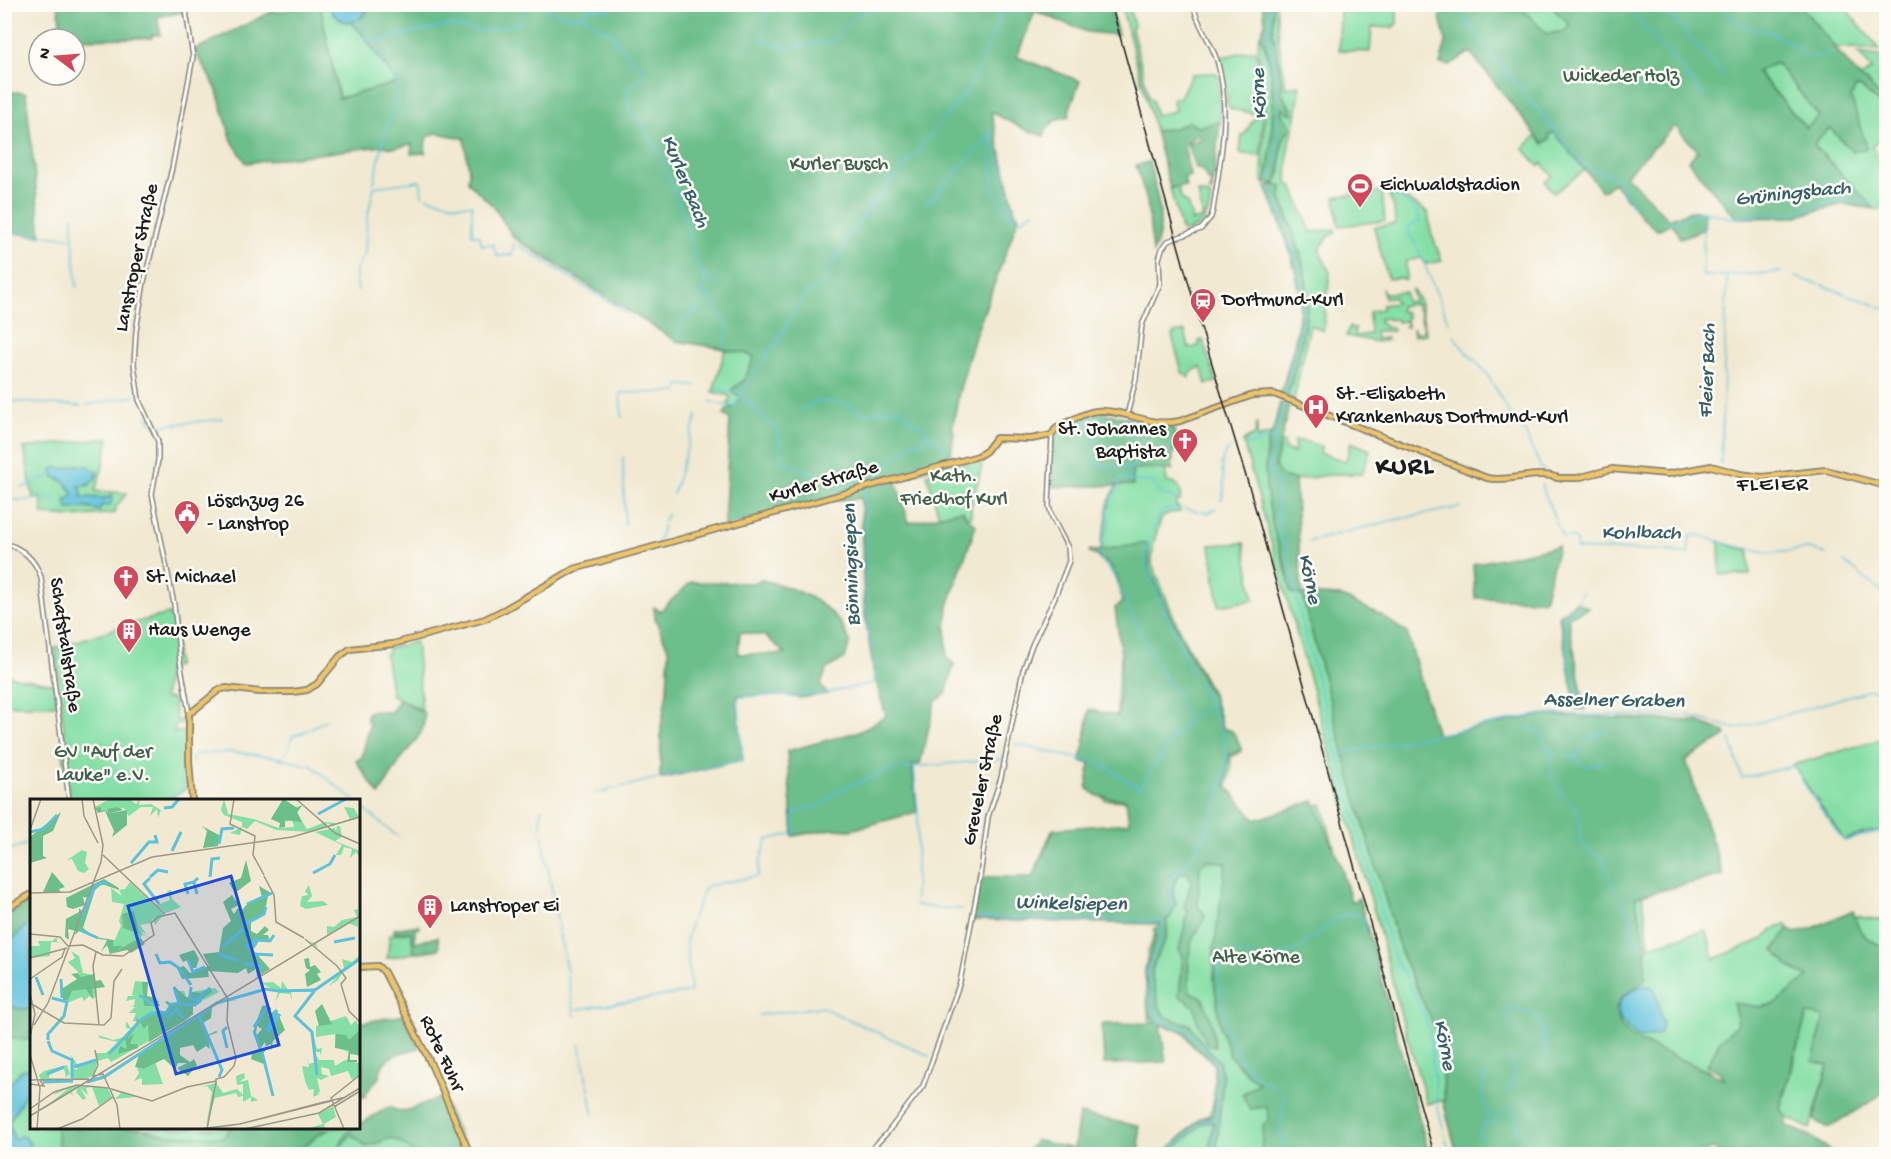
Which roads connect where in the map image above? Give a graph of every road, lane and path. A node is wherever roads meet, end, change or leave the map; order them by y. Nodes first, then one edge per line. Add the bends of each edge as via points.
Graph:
1 (185, 4) edge
2 (1193, 4) edge
3 (1127, 415) junction
4 (1052, 435) junction
5 (1887, 486) edge
6 (4, 543) edge
7 (189, 713) junction
8 (69, 799) edge
9 (191, 799) edge
10 (30, 895) edge
11 (4, 910) edge
12 (360, 967) edge
13 (470, 1155) edge
14 (867, 1155) edge

1 - 7 street, Lanstroper Straße via 193,57 172,168 144,282 134,361 139,400 158,441 152,494 175,610
2 - 3 street via 1215,55 1225,111 1211,217 1201,229 1166,243 1160,255 1158,290 1142,325
3 - 4 main road, Kurler Straße via 1093,412 1059,426
3 - 5 main road, Kurler Straße via 1174,422 1253,394 1267,393 1499,480 1533,475 1577,478 1612,469 1672,473 1711,466 1770,477 1826,470
4 - 7 main road, Kurler Straße via 996,438 978,456 574,569 485,619 393,644 350,649 307,690 260,692 226,688
4 - 14 street, Greveler Straße via 1049,506 1068,548 1069,561 1023,670 1001,778 988,817 960,982 920,1091
6 - 8 street, Schafstallstraße via 20,550 36,566 44,587
7 - 9 main road, Lanstroper Straße
10 - 11 main road
12 - 13 main road, Rote Fuhr via 382,968 425,1051

